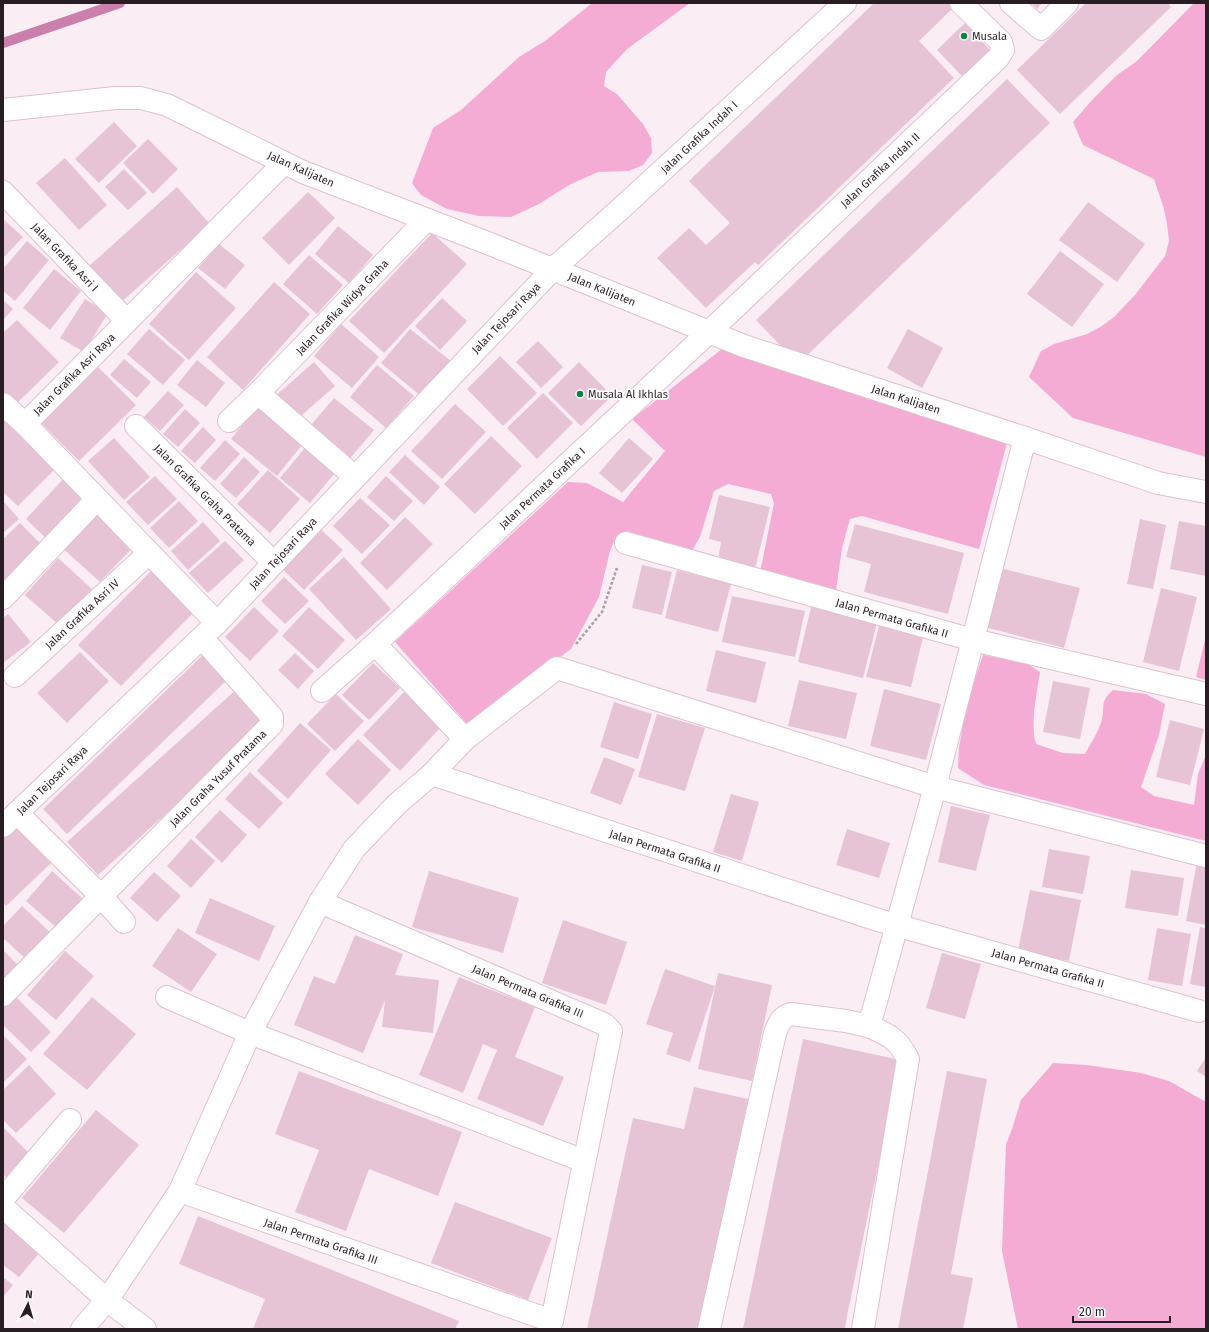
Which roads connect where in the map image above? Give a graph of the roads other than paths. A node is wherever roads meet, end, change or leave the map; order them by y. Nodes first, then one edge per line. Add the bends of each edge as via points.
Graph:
1 (845, 3) edge
2 (961, 3) edge
3 (1011, 3) edge
4 (1067, 3) edge
5 (3, 110) edge
6 (284, 163) junction
7 (3, 192) edge
8 (426, 220) junction
9 (552, 269) junction
10 (127, 321) junction
11 (709, 332) junction
12 (258, 393) junction
13 (3, 404) edge
14 (229, 421) dead end
15 (25, 424) junction
16 (136, 426) dead end
17 (1026, 438) junction
18 (355, 477) junction
19 (1206, 492) edge
20 (97, 499) junction
21 (626, 543) road end
22 (149, 553) junction
23 (274, 563) junction
24 (3, 598) edge
25 (209, 630) junction
26 (973, 640) junction
27 (375, 644) junction
28 (15, 676) dead end
29 (322, 691) dead end
30 (1206, 694) edge
31 (465, 739) junction
32 (432, 774) junction
33 (935, 788) junction
34 (10, 820) edge
35 (1206, 856) edge
36 (101, 896) junction
37 (320, 902) junction
38 (124, 922) dead end
39 (898, 926) junction
40 (3, 995) edge
41 (167, 997) dead end
42 (1199, 1011) dead end
43 (868, 1026) junction
44 (250, 1033) junction
45 (70, 1120) dead end
46 (584, 1161) junction
47 (180, 1191) junction
48 (3, 1199) edge
49 (3, 1207) edge
50 (107, 1300) junction
51 (552, 1325) edge
52 (82, 1329) edge
53 (145, 1329) edge
54 (709, 1329) edge
55 (863, 1329) edge

1 - 9 street, Jalan Grafika Indah I
2 - 11 street, Jalan Grafika Indah II via 1001,42 1003,50 998,58
3 - 4 street via 1041,29
5 - 6 street, Jalan Kalijaten via 115,98 141,98 167,105
6 - 8 street, Jalan Kalijaten
6 - 10 street, Jalan Grafika Asri Raya
7 - 10 street, Jalan Grafika Asri I
8 - 9 street, Jalan Kalijaten
8 - 12 street, Jalan Grafika Widya Graha
9 - 11 street, Jalan Kalijaten
9 - 18 street, Jalan Tejosari Raya
10 - 15 street, Jalan Grafika Asri Raya
11 - 17 street, Jalan Kalijaten via 744,346
11 - 27 street, Jalan Permata Grafika I
12 - 14 street, Jalan Grafika Widya Graha
12 - 18 street
13 - 15 street
15 - 20 street, Jalan Grafika Asri Raya
16 - 23 street, Jalan Grafika Graha Pratama
17 - 19 street, Jalan Kalijaten via 1158,483
17 - 26 street
18 - 23 street, Jalan Tejosari Raya
20 - 22 street, Jalan Grafika Asri Raya
20 - 24 street
21 - 26 street, Jalan Permata Grafika II
22 - 25 street, Jalan Grafika Asri Raya
22 - 28 street, Jalan Grafika Asri IV
23 - 25 street, Jalan Tejosari Raya
25 - 34 street, Jalan Tejosari Raya
25 - 36 street, Jalan Graha Yusuf Pratama via 272,717 272,724
26 - 30 street, Jalan Permata Grafika II
26 - 33 street
27 - 29 street, Jalan Permata Grafika I
27 - 31 street
31 - 32 street
31 - 33 street via 558,668
32 - 37 street via 397,804 354,849
32 - 39 street, Jalan Permata Grafika II
33 - 35 street
33 - 39 street
34 - 36 street
36 - 38 street
36 - 40 street, Jalan Graha Yusuf Pratama
37 - 44 street
37 - 46 street, Jalan Permata Grafika III via 604,1024 611,1031 610,1038
39 - 42 street, Jalan Permata Grafika II
39 - 43 street
41 - 44 street
43 - 54 street via 791,1014 780,1021 773,1040
43 - 55 street via 896,1040 908,1059
44 - 46 street
44 - 47 street
45 - 48 street
46 - 51 street, Jalan Permata Grafika III
47 - 50 street
47 - 51 street, Jalan Permata Grafika III
49 - 50 street
50 - 52 street
50 - 53 street

